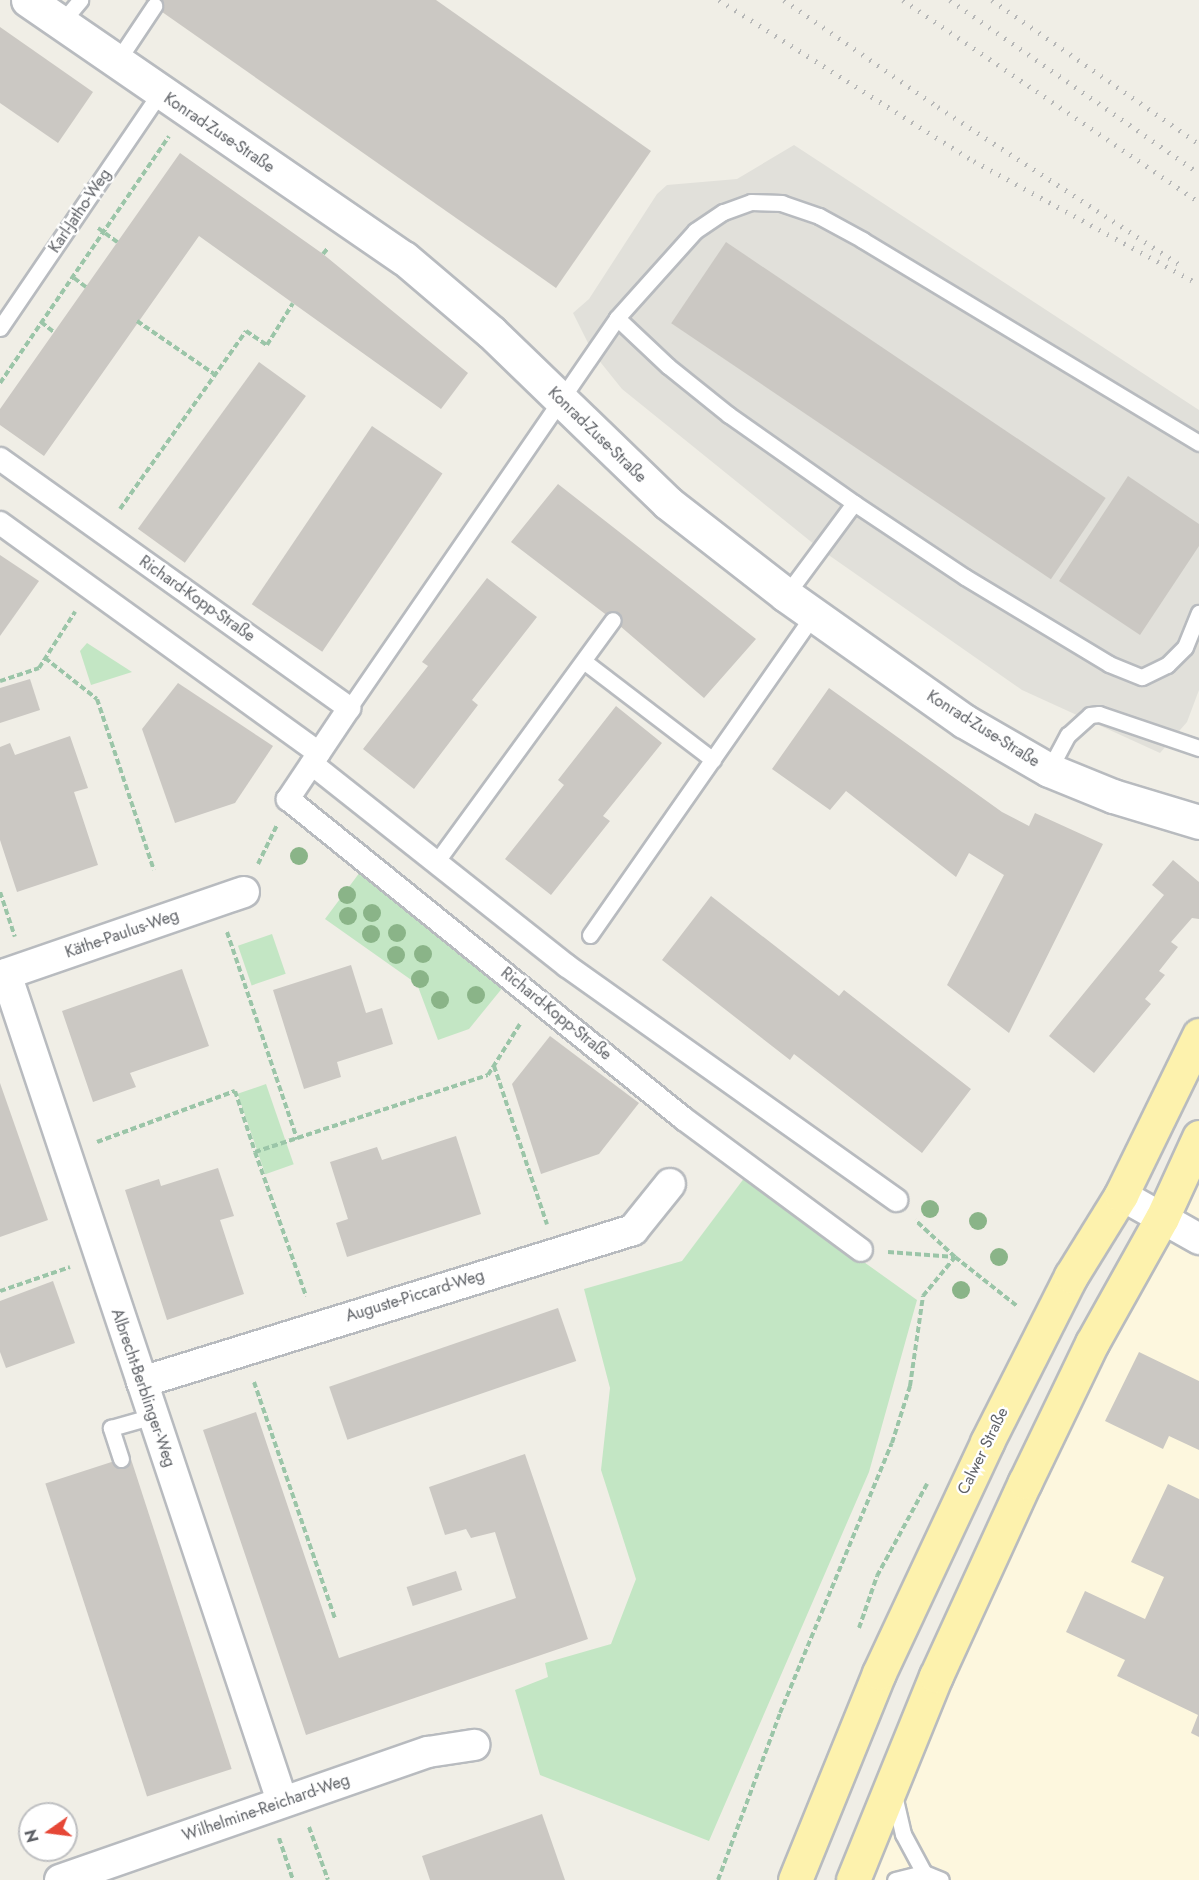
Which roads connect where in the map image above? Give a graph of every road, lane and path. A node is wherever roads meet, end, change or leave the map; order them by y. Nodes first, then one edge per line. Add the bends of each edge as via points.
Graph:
1 (28, 0) edge
2 (154, 6) dead end
3 (70, 12) edge
4 (116, 63) junction
5 (173, 102) junction
6 (74, 278) junction
7 (86, 287) dead end
8 (294, 303) dead end
9 (617, 318) junction
10 (137, 321) dead end
11 (0, 328) edge
12 (214, 374) junction
13 (0, 383) edge
14 (559, 400) junction
15 (1199, 443) edge
16 (0, 459) edge
17 (854, 503) junction
18 (0, 523) edge
19 (103, 533) junction
20 (90, 588) junction
21 (786, 595) junction
22 (1199, 613) edge
23 (813, 615) junction
24 (613, 620) dead end
25 (45, 658) junction
26 (585, 662) junction
27 (0, 681) edge
28 (350, 708) junction
29 (1199, 748) edge
30 (316, 759) junction
31 (713, 760) junction
32 (1049, 770) junction
33 (288, 799) junction
34 (1197, 821) edge
35 (437, 861) junction
36 (154, 870) dead end
37 (0, 892) edge
38 (231, 897) junction
39 (590, 935) dead end
40 (10, 973) edge
41 (536, 998) junction
42 (1199, 1035) edge
43 (494, 1066) junction
44 (1199, 1137) edge
45 (297, 1139) junction
46 (255, 1152) junction
47 (65, 1154) junction
48 (670, 1184) dead end
49 (1121, 1195) junction
50 (896, 1200) joint
51 (1162, 1218) junction
52 (1199, 1239) edge
53 (861, 1250) joint
54 (557, 1253) junction
55 (100, 1257) junction
56 (955, 1257) junction
57 (0, 1291) edge
58 (1024, 1312) dead end
59 (316, 1325) junction
60 (242, 1349) junction
61 (142, 1382) junction
62 (153, 1416) junction
63 (121, 1459) dead end
64 (335, 1619) dead end
65 (474, 1745) dead end
66 (891, 1781) junction
67 (282, 1801) junction
68 (924, 1873) junction
69 (60, 1880) edge
70 (293, 1880) edge
71 (328, 1880) edge
72 (718, 1880) edge
73 (795, 1880) edge
74 (853, 1880) edge
75 (895, 1880) edge
76 (941, 1880) edge

1 - 3 street, Konrad-Zuse-Straße
2 - 4 lane
3 - 4 street, Konrad-Zuse-Straße
4 - 5 street, Konrad-Zuse-Straße
5 - 6 path
5 - 11 lane, Karl-Jatho-Weg
5 - 14 street, Konrad-Zuse-Straße via 404,258 491,332
6 - 7 path
6 - 13 path
8 - 12 path via 267,345 246,331
9 - 14 lane
9 - 15 lane via 695,231 723,212 751,202 782,203 819,216 863,240
9 - 17 lane via 729,415
10 - 12 path
12 - 19 path
14 - 21 street, Konrad-Zuse-Straße via 668,503
14 - 28 lane
16 - 19 street, Richard-Kopp-Straße
17 - 21 lane
17 - 22 lane via 965,577 1109,664 1142,677 1167,666 1185,647
18 - 20 street
19 - 28 street, Richard-Kopp-Straße
20 - 25 path
20 - 30 street
21 - 23 street, Konrad-Zuse-Straße
23 - 31 lane
23 - 32 street, Konrad-Zuse-Straße via 964,721
24 - 26 lane
25 - 27 path via 39,668
25 - 36 path via 97,699
26 - 31 lane
26 - 35 lane
28 - 30 street
29 - 32 lane via 1099,714 1090,715 1068,735
30 - 33 street
30 - 35 street
31 - 39 lane
32 - 34 street, Konrad-Zuse-Straße via 1113,796
33 - 38 path
33 - 41 street, Richard-Kopp-Straße
35 - 50 street via 567,966
37 - 40 path
38 - 40 street, Käthe-Paulus-Weg
38 - 45 path
40 - 47 street, Albrecht-Berblinger-Weg
41 - 43 path
41 - 53 street, Richard-Kopp-Straße via 684,1119
42 - 49 main road, Calwer Straße
43 - 45 path via 488,1075
43 - 54 path
44 - 51 main road
45 - 46 path
46 - 47 path via 235,1091
46 - 59 path
47 - 55 street, Albrecht-Berblinger-Weg
48 - 54 street, Auguste-Piccard-Weg via 633,1230
49 - 51 street
49 - 73 main road, Calwer Straße via 1071,1276 987,1442 874,1683
50 - 56 path
51 - 52 street
51 - 66 main road via 1078,1372
53 - 56 path
54 - 59 street, Auguste-Piccard-Weg
55 - 57 path
55 - 61 street, Albrecht-Berblinger-Weg
56 - 58 path
56 - 72 path via 923,1296 910,1386 892,1443 780,1713
59 - 60 street, Auguste-Piccard-Weg
60 - 61 street, Auguste-Piccard-Weg
60 - 64 path
61 - 62 street, Albrecht-Berblinger-Weg
62 - 63 lane via 111,1428
62 - 67 street, Albrecht-Berblinger-Weg
65 - 67 street, Wilhelmine-Reichard-Weg via 428,1752
66 - 68 lane via 903,1834
66 - 74 main road
67 - 69 street, Wilhelmine-Reichard-Weg
67 - 70 path
67 - 71 path
68 - 75 lane
68 - 76 lane

